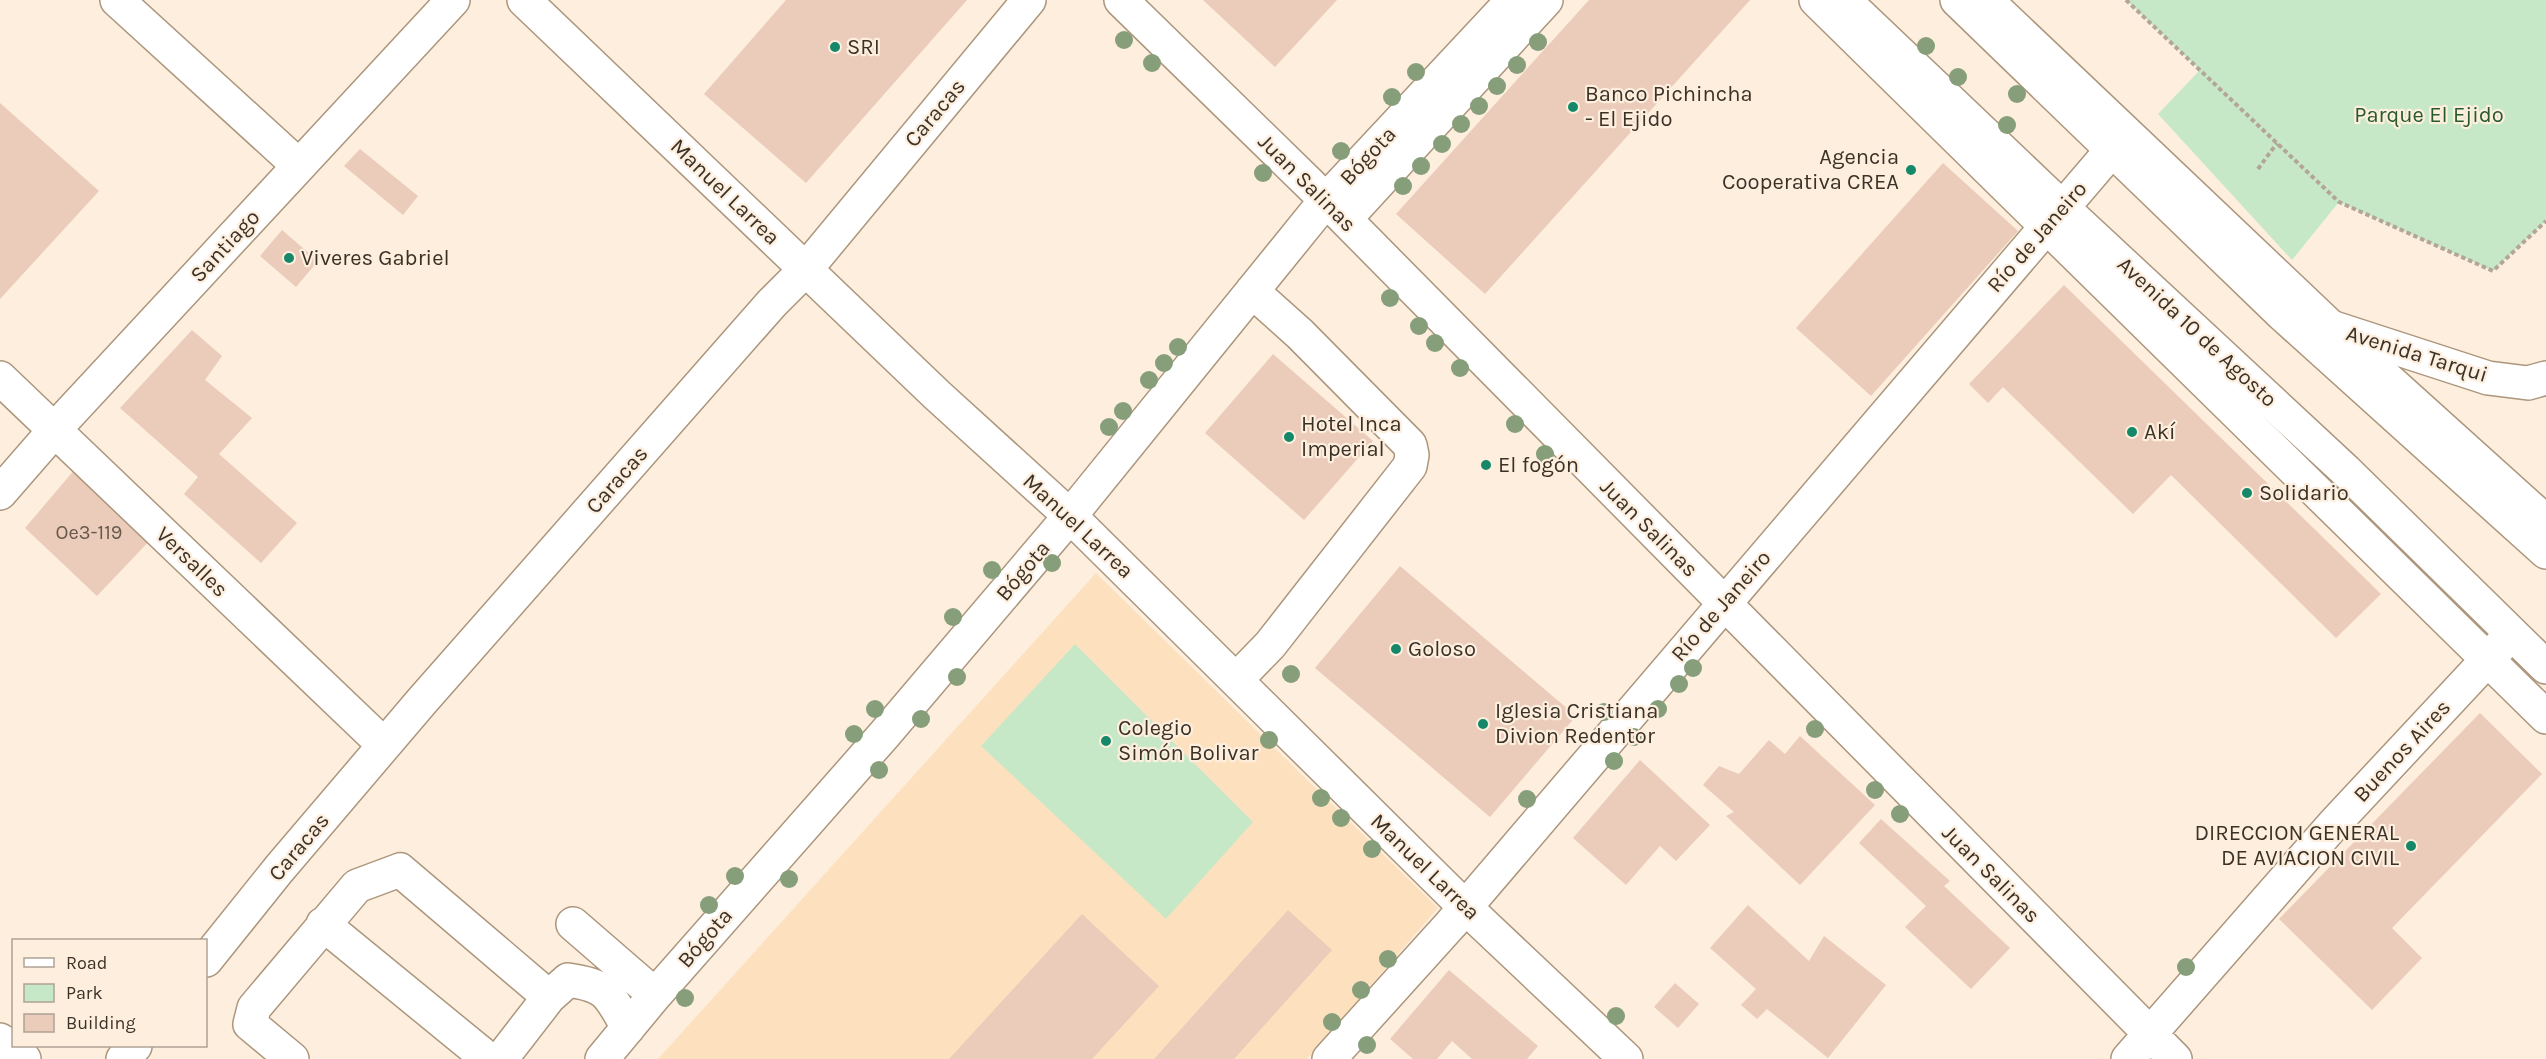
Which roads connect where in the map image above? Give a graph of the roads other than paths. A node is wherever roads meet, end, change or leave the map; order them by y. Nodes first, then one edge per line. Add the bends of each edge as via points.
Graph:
1 (117, 0) edge
2 (453, 0) edge
3 (524, 0) edge
4 (1029, 0) edge
5 (1120, 0) edge
6 (1513, 0) edge
7 (1546, 0) edge
8 (1816, 0) edge
9 (1844, 0) edge
10 (1957, 0) edge
11 (1986, 0) edge
12 (2111, 151) junction
13 (299, 166) junction
14 (1336, 210) junction
15 (2054, 217) junction
16 (806, 269) junction
17 (1252, 291) junction
18 (2288, 317) junction
19 (2334, 328) junction
20 (0, 378) edge
21 (2546, 378) edge
22 (55, 430) junction
23 (0, 493) edge
24 (1070, 516) junction
25 (2546, 522) edge
26 (2546, 552) edge
27 (1723, 603) junction
28 (2512, 634) junction
29 (2487, 658) junction
30 (2546, 667) edge
31 (1236, 680) junction
32 (2546, 717) edge
33 (384, 745) junction
34 (1465, 907) junction
35 (323, 924) junction
36 (573, 924) dead end
37 (207, 959) edge
38 (655, 995) junction
39 (549, 997) junction
40 (628, 1028) junction
41 (2150, 1034) junction
42 (0, 1040) edge
43 (134, 1047) edge
44 (24, 1059) edge
45 (123, 1059) edge
46 (292, 1059) edge
47 (488, 1059) edge
48 (501, 1059) edge
49 (602, 1059) edge
50 (1329, 1059) edge
51 (1626, 1059) edge
52 (2128, 1059) edge
53 (2175, 1059) edge

1 - 13 street
2 - 13 street, Santiago
3 - 16 street, Manuel Larrea
4 - 16 street, Caracas
5 - 14 street, Juan Salinas
6 - 14 street, Bógota
7 - 14 street, Bógota
8 - 15 street
9 - 15 street, Avenida 10 de Agosto
10 - 12 street
11 - 19 street
12 - 15 street, Río de Janeiro
12 - 18 street
13 - 22 street, Santiago
14 - 17 street, Bógota
14 - 27 street, Juan Salinas
15 - 27 street, Río de Janeiro
15 - 28 street, Avenida 10 de Agosto via 2346,471
15 - 29 street
16 - 24 street, Manuel Larrea
16 - 33 street, Caracas
17 - 24 street, Bógota
17 - 31 street via 1410,446 1412,455 1410,466 1381,504 1270,645
18 - 19 street, Avenida Tarqui
18 - 26 street
19 - 21 street, Avenida Tarqui via 2487,378 2528,383
19 - 25 street
20 - 22 street, Versalles
22 - 23 street, Santiago
22 - 33 street, Versalles
24 - 31 street, Manuel Larrea
24 - 38 street, Bógota
27 - 34 street, Río de Janeiro
27 - 41 street, Juan Salinas
28 - 29 street, Buenos Aires
28 - 30 street, Avenida 10 de Agosto
29 - 32 street
29 - 41 street, Buenos Aires via 2332,825
31 - 34 street, Manuel Larrea
33 - 37 street, Caracas
34 - 50 street, Río de Janeiro
34 - 51 street, Manuel Larrea
35 - 39 street via 357,886 400,870
35 - 46 street via 254,1008 250,1024
35 - 47 street
36 - 38 street
38 - 40 street, Bógota
39 - 40 street via 568,980 594,984 612,998
39 - 48 street
40 - 49 street, Bógota
41 - 52 street, Buenos Aires
41 - 53 street, Juan Salinas
42 - 44 street
43 - 45 street

